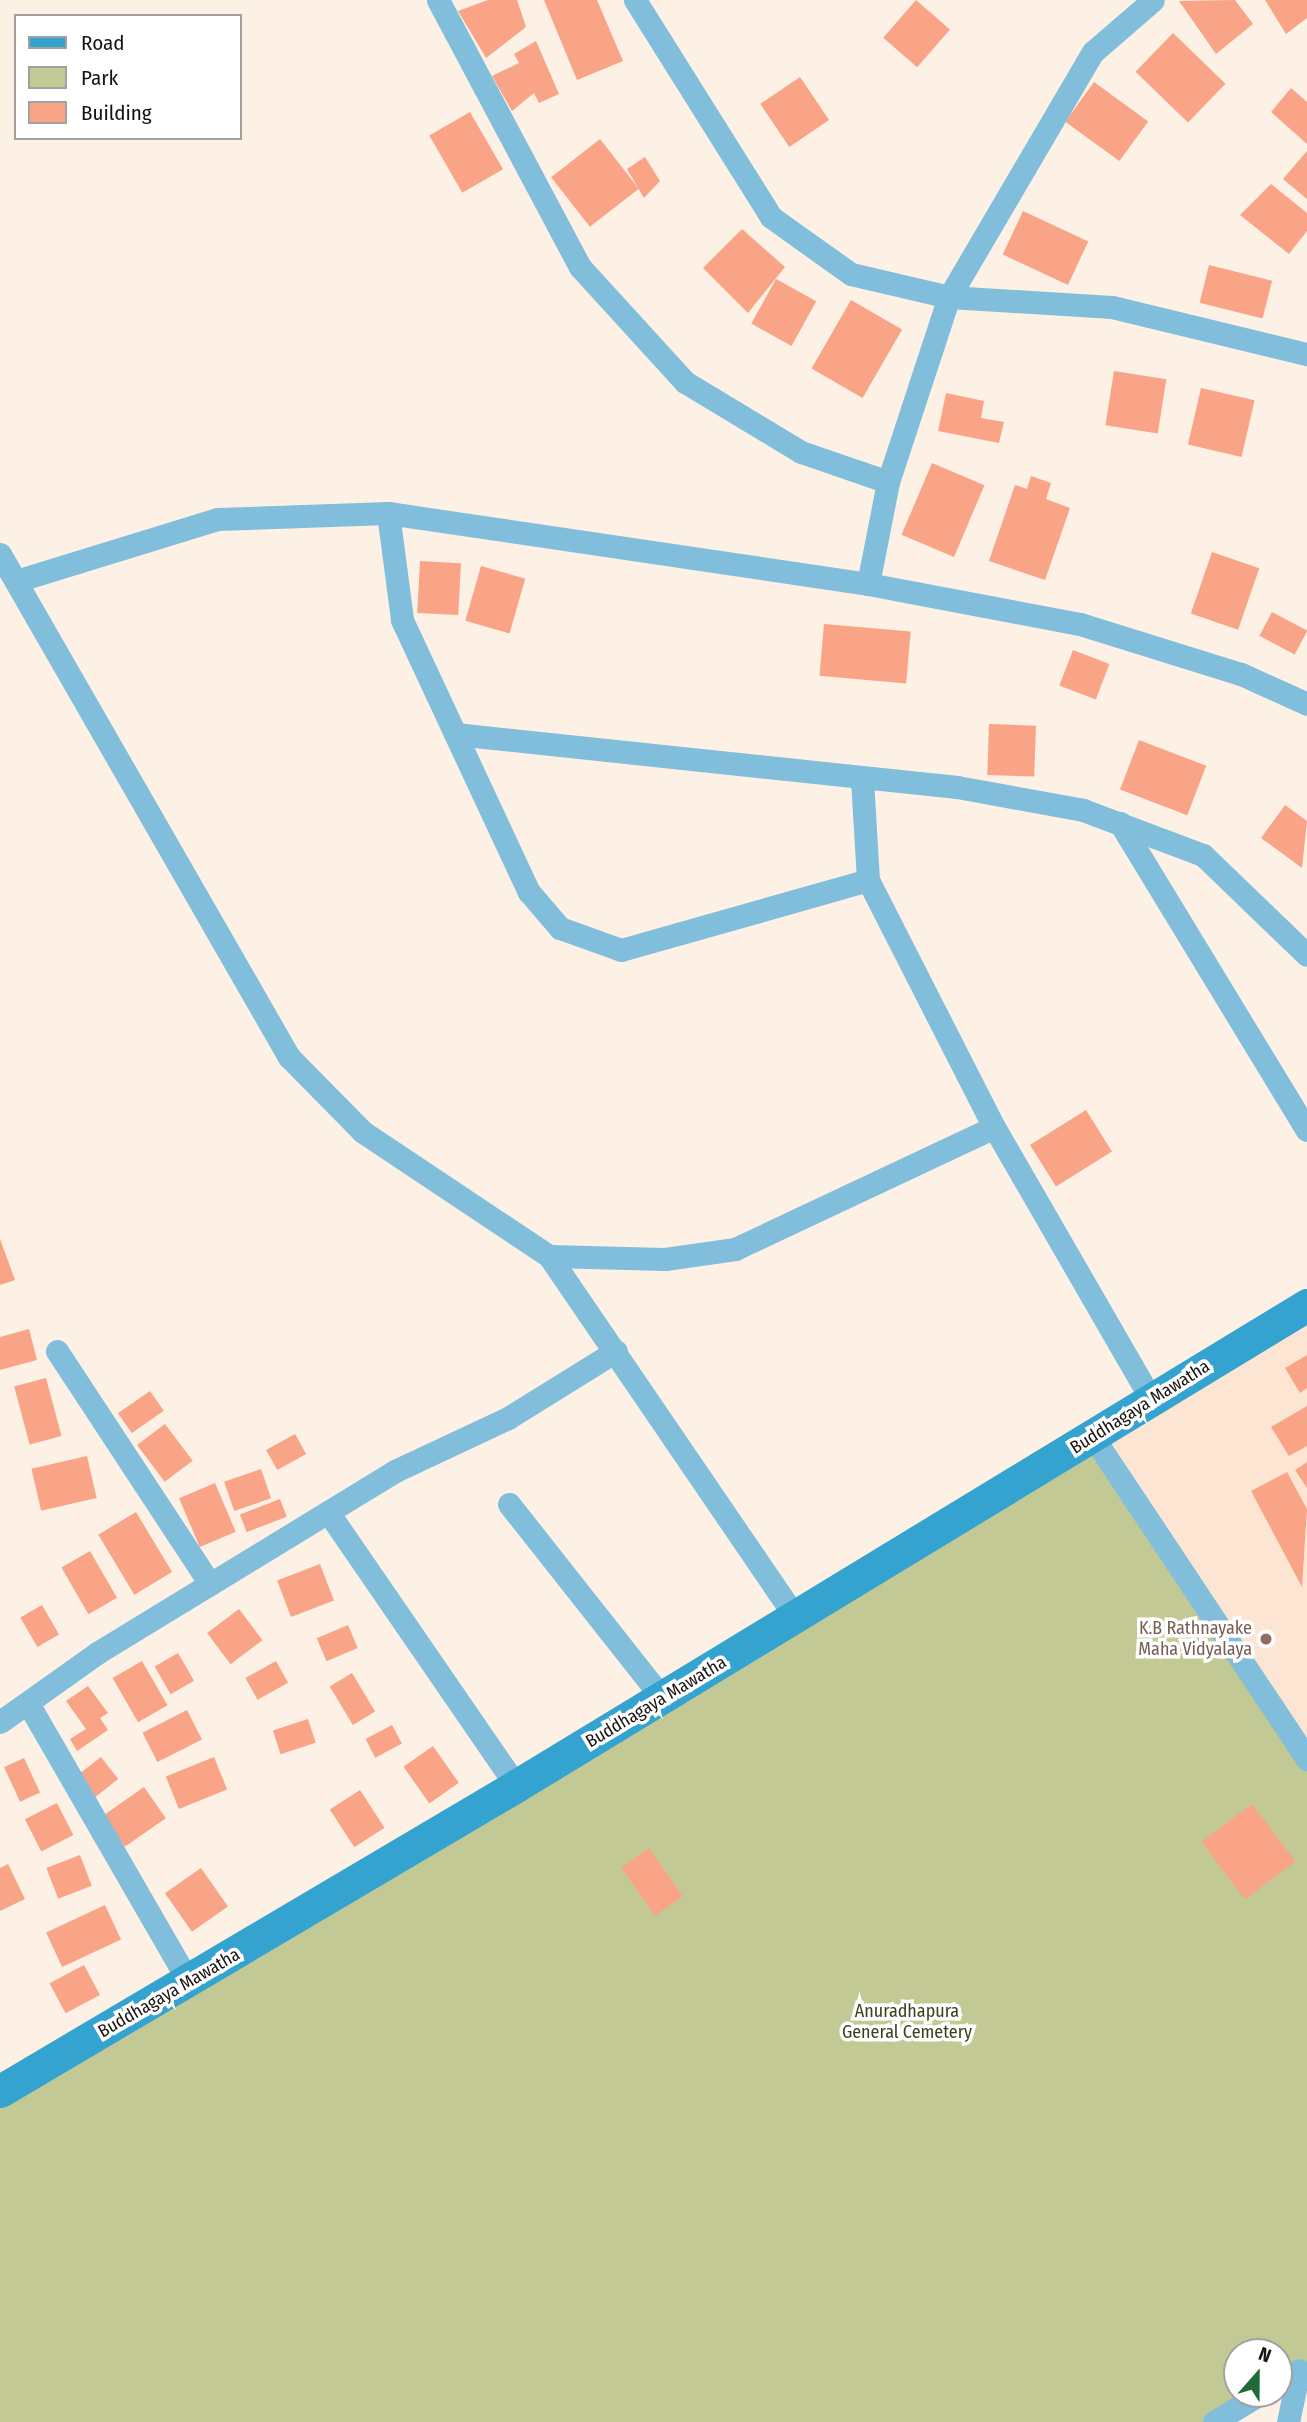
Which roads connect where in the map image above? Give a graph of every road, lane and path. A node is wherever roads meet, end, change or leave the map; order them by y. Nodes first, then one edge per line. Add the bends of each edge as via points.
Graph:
1 (438, 0) edge
2 (635, 0) edge
3 (1143, 3) edge
4 (949, 297) junction
5 (1304, 346) edge
6 (888, 482) junction
7 (388, 513) junction
8 (0, 554) edge
9 (16, 581) junction
10 (868, 584) junction
11 (1307, 704) edge
12 (455, 734) junction
13 (862, 779) junction
14 (1120, 823) junction
15 (868, 880) junction
16 (1307, 955) edge
17 (993, 1127) junction
18 (1307, 1130) edge
19 (549, 1256) junction
20 (1307, 1305) edge
21 (57, 1351) dead end
22 (616, 1351) junction
23 (1152, 1401) junction
24 (1093, 1437) junction
25 (509, 1504) dead end
26 (328, 1512) junction
27 (210, 1584) junction
28 (795, 1617) junction
29 (662, 1698) junction
30 (29, 1705) junction
31 (0, 1722) edge
32 (1307, 1759) edge
33 (516, 1786) junction
34 (189, 1982) junction
35 (0, 2091) edge
36 (1303, 2368) edge
37 (1237, 2408) edge
38 (1214, 2422) edge
39 (1288, 2422) edge

1 - 6 street via 580,267 685,382 801,452
2 - 4 street via 771,217 850,274
3 - 4 street via 1093,52
4 - 5 street via 1112,307
4 - 6 street
6 - 10 street
7 - 9 street via 218,519
7 - 10 street
7 - 12 street via 402,620
8 - 9 street
9 - 19 street via 289,1057 363,1132
10 - 11 street via 1080,624 1241,674
12 - 13 street
12 - 15 street via 529,892 560,928 589,942 621,950
13 - 14 street via 1014,794
13 - 15 street
14 - 16 street via 1203,855
14 - 18 street
15 - 17 street
17 - 19 street via 734,1249 664,1259
17 - 23 street
19 - 22 street
20 - 23 main road, Buddhagaya Mawatha
21 - 27 street
22 - 26 street via 508,1418 395,1471
22 - 28 street
23 - 24 main road, Buddhagaya Mawatha
24 - 28 main road, Buddhagaya Mawatha
24 - 32 street
25 - 29 street
26 - 27 street
26 - 33 street
27 - 30 street via 97,1653
28 - 29 main road, Buddhagaya Mawatha
29 - 33 main road, Buddhagaya Mawatha
30 - 31 street
30 - 34 street
33 - 34 main road, Buddhagaya Mawatha
34 - 35 main road, Buddhagaya Mawatha
36 - 39 street
37 - 38 street

